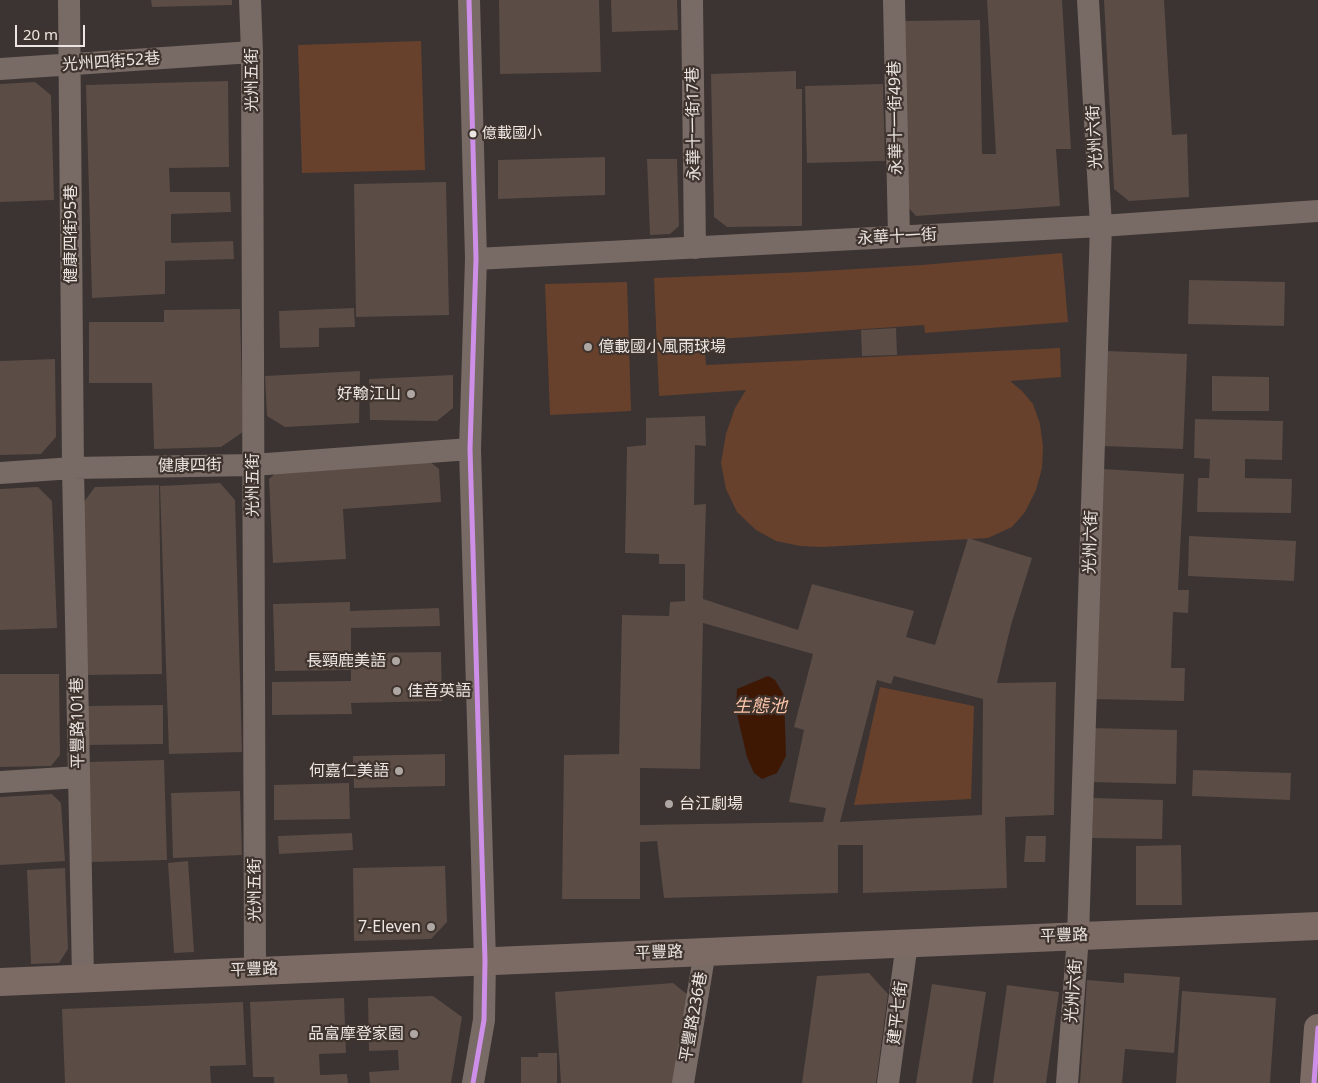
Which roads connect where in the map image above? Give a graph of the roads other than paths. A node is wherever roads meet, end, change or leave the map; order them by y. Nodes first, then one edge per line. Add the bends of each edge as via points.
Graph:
1 (69, 0) edge
2 (250, 0) edge
3 (469, 0) edge
4 (692, 0) edge
5 (894, 0) edge
6 (1088, 0) edge
7 (252, 52) junction
8 (70, 64) junction
9 (0, 69) edge
10 (1318, 211) edge
11 (1100, 226) junction
12 (899, 237) junction
13 (695, 248) junction
14 (476, 259) junction
15 (470, 449) junction
16 (253, 464) junction
17 (73, 468) junction
18 (0, 473) edge
19 (79, 777) junction
20 (0, 782) edge
21 (1318, 926) edge
22 (1078, 936) junction
23 (907, 943) junction
24 (705, 951) junction
25 (485, 961) junction
26 (256, 970) junction
27 (83, 978) junction
28 (0, 982) edge
29 (1318, 1028) edge
30 (473, 1083) edge
31 (683, 1083) edge
32 (888, 1083) edge
33 (1067, 1083) edge
34 (1314, 1083) edge

1 - 8 street, 健康四街95巷
2 - 7 street, 光州五街
3 - 14 street
4 - 13 street, 永華十一街17巷
5 - 12 street, 永華十一街49巷
6 - 11 street, 光州六街
7 - 8 street, 光州四街52巷
7 - 16 street, 光州五街
8 - 9 street, 光州四街52巷
8 - 17 street, 健康四街95巷
10 - 11 street, 永華十一街
11 - 12 street, 永華十一街
11 - 22 street, 光州六街
12 - 13 street, 永華十一街
13 - 14 street, 永華十一街
14 - 15 street
15 - 16 street, 健康四街
15 - 25 street
16 - 17 street, 健康四街
16 - 26 street, 光州五街
17 - 18 street, 健康四街
17 - 19 street, 平豐路101巷
19 - 20 street
19 - 27 street, 平豐路101巷
21 - 22 street, 平豐路
22 - 23 street, 平豐路
22 - 33 street, 光州六街
23 - 24 street, 平豐路
23 - 32 street, 建平七街
24 - 25 street, 平豐路
24 - 31 street, 平豐路236巷
25 - 26 street, 平豐路
25 - 30 street via 484,1020
26 - 27 street, 平豐路
27 - 28 street, 平豐路
29 - 34 street

